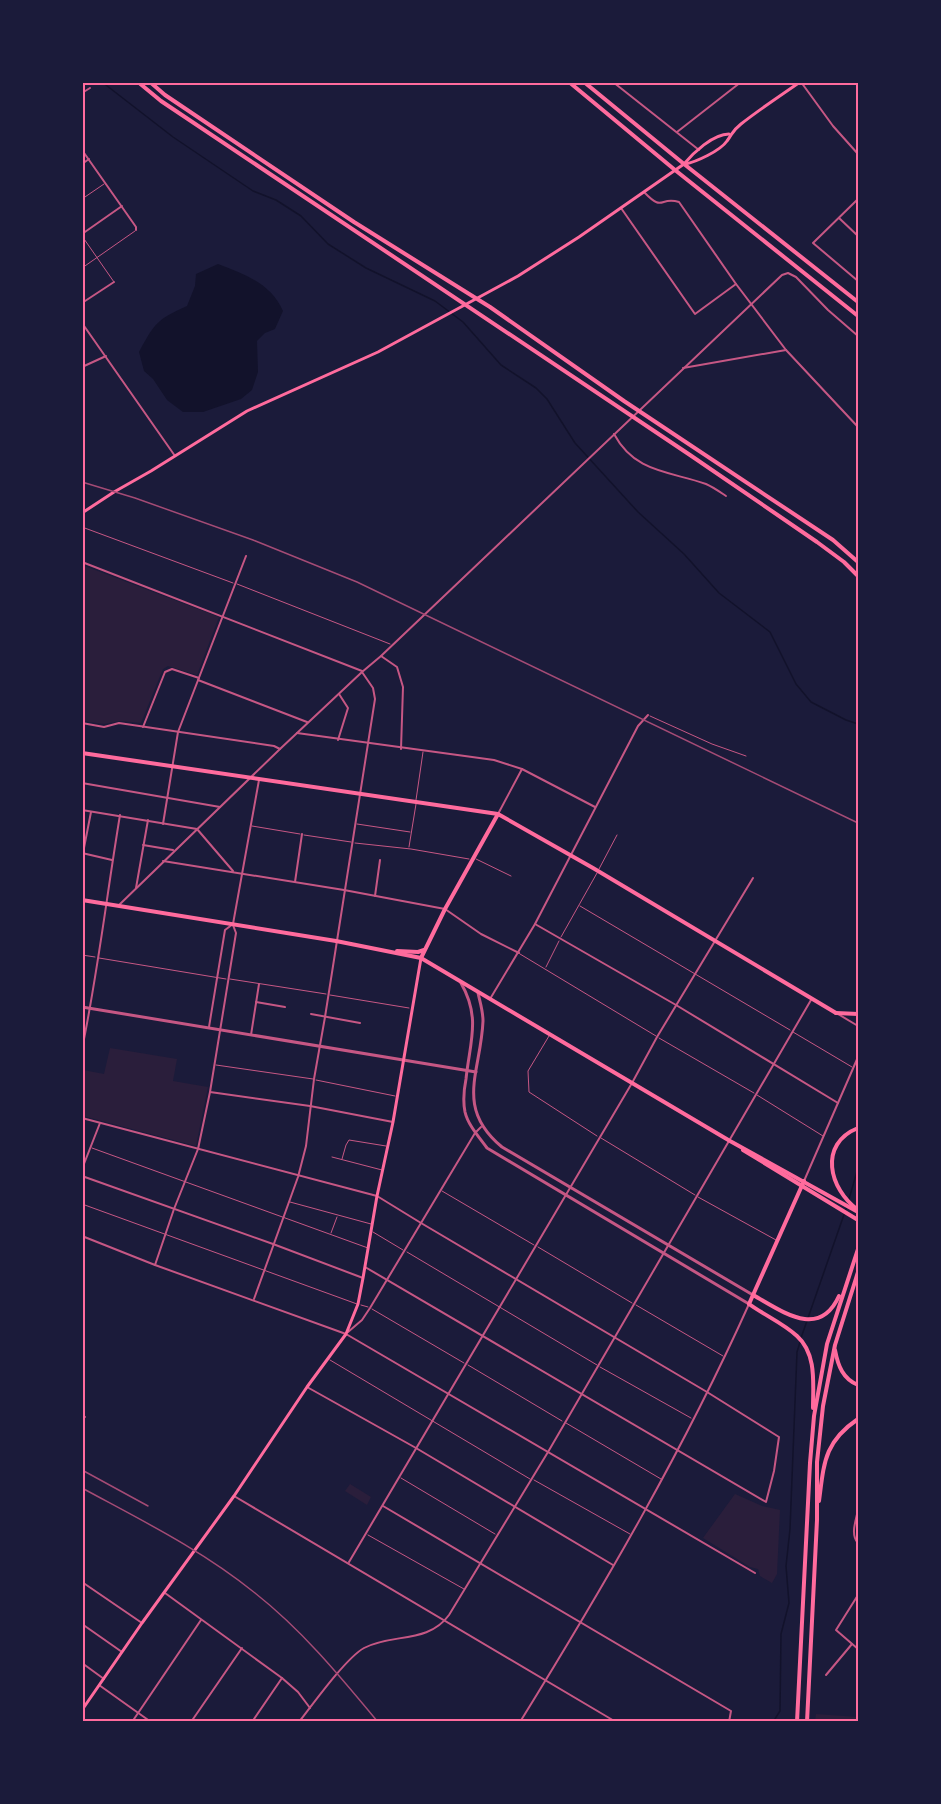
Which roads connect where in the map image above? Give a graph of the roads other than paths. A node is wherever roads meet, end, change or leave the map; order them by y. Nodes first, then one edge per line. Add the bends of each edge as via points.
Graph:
1 (138, 82) edge
2 (150, 82) edge
3 (569, 82) edge
4 (584, 82) edge
5 (613, 82) edge
6 (741, 82) edge
7 (800, 82) edge
8 (617, 84) edge
9 (90, 88) dead end
10 (82, 93) edge
11 (677, 132) junction
12 (729, 134) junction
13 (82, 150) edge
14 (699, 150) junction
15 (858, 154) edge
16 (89, 159) junction
17 (82, 164) edge
18 (684, 164) junction
19 (675, 170) junction
20 (106, 183) junction
21 (644, 192) junction
22 (82, 199) edge
23 (858, 199) edge
24 (122, 206) junction
25 (621, 208) junction
26 (839, 218) junction
27 (136, 230) joint
28 (82, 235) edge
29 (858, 236) edge
30 (97, 258) junction
31 (82, 268) edge
32 (858, 281) edge
33 (114, 282) joint
34 (736, 284) junction
35 (858, 302) edge
36 (82, 303) edge
37 (751, 303) junction
38 (858, 316) edge
39 (82, 323) edge
40 (858, 336) edge
41 (786, 350) junction
42 (106, 356) junction
43 (82, 367) edge
44 (683, 369) junction
45 (858, 427) edge
46 (614, 434) junction
47 (176, 456) junction
48 (726, 496) dead end
49 (82, 513) edge
50 (82, 526) edge
51 (246, 556) dead end
52 (858, 561) edge
53 (82, 562) edge
54 (858, 576) edge
55 (235, 584) junction
56 (222, 616) junction
57 (392, 644) junction
58 (381, 656) junction
59 (362, 672) junction
60 (198, 679) junction
61 (339, 694) junction
62 (648, 715) joint
63 (309, 722) junction
64 (82, 723) edge
65 (143, 727) junction
66 (178, 732) junction
67 (297, 733) junction
68 (338, 740) junction
69 (367, 744) junction
70 (401, 748) junction
71 (280, 749) junction
72 (423, 752) junction
73 (82, 753) edge
74 (746, 756) dead end
75 (172, 766) junction
76 (522, 769) junction
77 (250, 777) junction
78 (260, 779) junction
79 (82, 783) edge
80 (361, 794) junction
81 (167, 798) junction
82 (416, 802) junction
83 (220, 807) junction
84 (595, 807) junction
85 (82, 810) edge
86 (91, 811) junction
87 (498, 814) junction
88 (120, 815) junction
89 (148, 820) junction
90 (163, 824) junction
91 (356, 824) junction
92 (252, 826) junction
93 (197, 830) junction
94 (411, 832) junction
95 (302, 834) junction
96 (617, 835) dead end
97 (353, 843) junction
98 (143, 845) junction
99 (409, 849) junction
100 (174, 851) junction
101 (83, 853) edge
102 (570, 854) junction
103 (473, 859) junction
104 (112, 860) junction
105 (380, 860) dead end
106 (163, 861) junction
107 (235, 872) junction
108 (598, 872) junction
109 (242, 874) junction
110 (511, 876) dead end
111 (753, 878) dead end
112 (295, 882) junction
113 (136, 888) junction
114 (344, 890) junction
115 (375, 896) junction
116 (82, 900) edge
117 (105, 904) junction
118 (117, 906) junction
119 (580, 906) junction
120 (445, 909) junction
121 (233, 924) junction
122 (535, 924) junction
123 (561, 938) junction
124 (336, 941) junction
125 (715, 941) junction
126 (384, 950) junction
127 (424, 950) junction
128 (519, 953) junction
129 (82, 955) edge
130 (99, 958) junction
131 (421, 958) junction
132 (546, 969) junction
133 (695, 974) junction
134 (218, 977) junction
135 (227, 979) junction
136 (460, 981) junction
137 (259, 984) junction
138 (478, 993) junction
139 (329, 994) junction
140 (490, 999) junction
141 (812, 999) junction
142 (256, 1002) junction
143 (676, 1005) junction
144 (82, 1006) edge
145 (285, 1007) dead end
146 (91, 1008) junction
147 (411, 1008) junction
148 (836, 1013) junction
149 (311, 1014) dead end
150 (858, 1014) edge
151 (325, 1017) junction
152 (360, 1023) dead end
153 (858, 1026) edge
154 (209, 1027) junction
155 (219, 1029) junction
156 (792, 1032) junction
157 (549, 1034) junction
158 (251, 1035) junction
159 (657, 1037) junction
160 (320, 1045) junction
161 (82, 1049) edge
162 (858, 1057) edge
163 (403, 1059) junction
164 (773, 1064) junction
165 (214, 1065) junction
166 (853, 1067) junction
167 (466, 1071) junction
168 (476, 1072) junction
169 (314, 1079) junction
170 (632, 1083) junction
171 (210, 1092) junction
172 (756, 1095) junction
173 (397, 1097) junction
174 (838, 1103) junction
175 (310, 1106) junction
176 (82, 1118) edge
177 (393, 1122) junction
178 (100, 1123) junction
179 (482, 1126) junction
180 (858, 1128) edge
181 (475, 1133) junction
182 (600, 1137) junction
183 (824, 1137) junction
184 (730, 1141) junction
185 (388, 1146) junction
186 (90, 1147) junction
187 (198, 1149) junction
188 (332, 1156) dead end
189 (342, 1159) junction
190 (82, 1169) edge
191 (383, 1170) junction
192 (82, 1176) edge
193 (298, 1177) junction
194 (185, 1181) junction
195 (804, 1181) junction
196 (801, 1187) junction
197 (570, 1188) junction
198 (441, 1190) junction
199 (377, 1196) junction
200 (566, 1196) junction
201 (697, 1196) junction
202 (844, 1201) junction
203 (288, 1202) junction
204 (82, 1204) edge
205 (174, 1209) junction
206 (857, 1210) edge
207 (337, 1215) junction
208 (283, 1217) junction
209 (856, 1219) edge
210 (421, 1223) junction
211 (373, 1224) junction
212 (372, 1231) junction
213 (165, 1235) junction
214 (331, 1235) junction
215 (82, 1236) edge
216 (777, 1240) junction
217 (273, 1244) junction
218 (535, 1246) junction
219 (668, 1246) junction
220 (858, 1248) edge
221 (369, 1249) junction
222 (404, 1251) junction
223 (664, 1253) junction
224 (155, 1264) junction
225 (365, 1268) junction
226 (266, 1270) junction
227 (858, 1272) edge
228 (848, 1276) junction
229 (363, 1278) junction
230 (515, 1278) junction
231 (387, 1279) junction
232 (753, 1295) junction
233 (254, 1299) junction
234 (358, 1304) junction
235 (633, 1304) junction
236 (749, 1304) junction
237 (499, 1307) junction
238 (370, 1308) junction
239 (346, 1334) junction
240 (483, 1335) junction
241 (615, 1337) junction
242 (835, 1347) junction
243 (725, 1358) junction
244 (328, 1359) junction
245 (465, 1364) junction
246 (598, 1365) junction
247 (858, 1385) edge
248 (307, 1387) junction
249 (448, 1392) junction
250 (707, 1392) junction
251 (580, 1394) junction
252 (858, 1419) edge
253 (432, 1420) junction
254 (694, 1420) junction
255 (564, 1422) junction
256 (813, 1427) junction
257 (416, 1448) junction
258 (679, 1451) junction
259 (548, 1452) junction
260 (399, 1478) junction
261 (531, 1479) junction
262 (663, 1480) junction
263 (234, 1496) junction
264 (382, 1506) junction
265 (514, 1507) junction
266 (647, 1508) junction
267 (858, 1510) edge
268 (817, 1520) junction
269 (366, 1534) junction
270 (497, 1535) junction
271 (631, 1535) junction
272 (858, 1543) edge
273 (349, 1562) junction
274 (480, 1564) junction
275 (613, 1565) junction
276 (755, 1573) dead end
277 (82, 1582) edge
278 (465, 1590) junction
279 (164, 1592) junction
280 (858, 1595) edge
281 (202, 1619) junction
282 (446, 1620) junction
283 (580, 1622) junction
284 (142, 1623) junction
285 (82, 1624) edge
286 (852, 1644) junction
287 (242, 1647) junction
288 (858, 1648) edge
289 (122, 1652) junction
290 (82, 1663) edge
291 (826, 1675) dead end
292 (282, 1678) junction
293 (104, 1679) junction
294 (547, 1680) junction
295 (99, 1685) junction
296 (82, 1701) edge
297 (87, 1704) junction
298 (310, 1708) junction
299 (82, 1710) edge
300 (139, 1712) junction
301 (132, 1722) edge
302 (152, 1722) edge
303 (191, 1722) edge
304 (252, 1722) edge
305 (299, 1722) edge
306 (520, 1722) edge
307 (616, 1722) edge
308 (729, 1722) edge
309 (797, 1722) edge
310 (807, 1722) edge

1 - 54 main road via 690,454 817,542
2 - 52 main road via 354,222 490,307 833,540
3 - 19 main road
4 - 18 main road
5 - 8 street
6 - 11 street
7 - 12 main road
7 - 15 street
8 - 11 street
9 - 10 street
11 - 14 street
12 - 14 main road via 721,134
12 - 18 main road via 727,141 699,161
13 - 16 street
14 - 18 main road
16 - 17 street
16 - 20 street
18 - 19 main road
18 - 35 main road
19 - 21 main road
19 - 38 main road
20 - 22 lane
20 - 24 street
21 - 25 main road
21 - 34 street via 656,204 679,202
23 - 26 street
24 - 27 street
24 - 28 street
25 - 34 street via 695,314
25 - 47 main road via 488,294 378,352 247,411
26 - 29 street
26 - 32 street via 813,243
27 - 30 lane
28 - 30 lane
30 - 31 lane
30 - 33 lane
33 - 36 street
34 - 37 street
37 - 40 street via 788,273
37 - 41 street
37 - 44 street
39 - 42 street
41 - 44 street
41 - 45 street
42 - 43 street
42 - 47 street
44 - 46 street
46 - 48 street via 641,464 708,485
46 - 57 street
47 - 49 main road
50 - 55 lane
51 - 55 street
53 - 56 street
55 - 56 street
55 - 57 lane
56 - 59 street
56 - 60 street
57 - 58 street
58 - 59 street
58 - 70 street via 397,667 403,687
59 - 61 street
59 - 69 street via 375,699
60 - 63 street
60 - 65 street via 172,669 165,672
60 - 66 street
61 - 63 street
61 - 68 street via 348,708
62 - 74 lane
62 - 84 street via 638,726
63 - 67 street
64 - 65 street
65 - 66 street
66 - 71 street
66 - 75 street
67 - 68 street
67 - 71 street
68 - 69 street
69 - 70 street
69 - 80 street
70 - 72 street
71 - 77 street
72 - 76 street via 494,760
72 - 82 lane
73 - 75 main road
75 - 77 main road
75 - 81 street
76 - 84 street
76 - 87 street
77 - 78 main road
77 - 83 street
78 - 80 main road
78 - 92 street
79 - 81 street
80 - 82 main road
80 - 91 street
81 - 83 street
81 - 90 street
82 - 87 main road
82 - 94 lane
83 - 93 street
84 - 102 street
85 - 86 street
86 - 88 street
86 - 101 street
87 - 102 main road
87 - 103 main road
88 - 89 street
88 - 104 street
89 - 90 street
89 - 98 street
90 - 93 street
91 - 94 lane
91 - 97 street
92 - 95 lane
92 - 109 street
93 - 100 street
93 - 107 street
94 - 99 lane
95 - 97 lane
95 - 112 street
96 - 108 lane
97 - 99 lane
97 - 114 street
98 - 100 street
98 - 113 street
99 - 103 lane
100 - 106 street
101 - 104 street
102 - 108 main road
102 - 122 street
103 - 110 lane
103 - 120 main road
104 - 117 street
105 - 115 street
106 - 107 street
106 - 113 street
107 - 109 street
108 - 119 lane
108 - 125 main road
109 - 112 street
109 - 121 street
111 - 125 street
112 - 114 street
113 - 118 street
114 - 115 street
114 - 124 street
115 - 120 street
116 - 117 main road
117 - 118 main road
117 - 130 street
118 - 121 main road
119 - 123 lane
119 - 133 lane
120 - 127 main road
120 - 128 street via 481,934
121 - 124 main road
121 - 134 street via 225,930
121 - 135 street via 236,933
122 - 123 street
122 - 128 street
123 - 132 lane
123 - 143 street
124 - 126 main road
124 - 139 street
125 - 133 street
125 - 141 main road
126 - 127 main road
126 - 131 main road
127 - 131 main road
128 - 132 lane
128 - 140 street
129 - 130 lane
130 - 134 lane
130 - 146 street
131 - 136 main road
131 - 147 main road
132 - 159 lane
133 - 143 street
133 - 156 lane
134 - 135 lane
134 - 154 street
135 - 137 lane
135 - 155 street
136 - 138 main road
136 - 167 street via 474,1020
137 - 139 lane
137 - 142 street
138 - 140 main road
138 - 168 street via 483,1021
139 - 147 lane
139 - 151 street
140 - 157 main road
141 - 148 main road
141 - 156 street
142 - 145 street
142 - 158 street
143 - 159 street
143 - 164 street
144 - 146 street
146 - 154 street
146 - 161 street
147 - 163 main road
148 - 150 main road
148 - 153 street
149 - 151 street
151 - 152 street
151 - 160 street
154 - 155 street
155 - 158 street
155 - 165 street
156 - 164 street
156 - 166 lane
157 - 170 main road
157 - 182 lane via 528,1071 529,1092
158 - 160 street
159 - 170 street
159 - 172 lane
160 - 163 street
160 - 169 street
162 - 166 street
163 - 167 street
163 - 173 main road
164 - 172 street
164 - 174 street
165 - 169 lane
165 - 171 street
166 - 174 street
167 - 168 street
167 - 181 street via 465,1112
168 - 179 street via 472,1095
169 - 173 lane
169 - 175 street
170 - 182 street
170 - 184 main road
171 - 175 street
171 - 187 street
172 - 183 lane
172 - 184 street
173 - 177 main road
174 - 183 street
175 - 177 street
175 - 193 street
176 - 178 street
177 - 185 main road
178 - 186 street
178 - 187 street
179 - 181 street
179 - 197 street via 502,1148
180 - 202 main road via 839,1142 831,1169
181 - 198 street
181 - 200 street via 487,1148
182 - 197 street
182 - 201 lane
183 - 195 street
184 - 195 main road
184 - 196 main road
184 - 201 street
185 - 189 lane via 349,1140
185 - 191 main road
186 - 190 street
186 - 194 lane
187 - 193 street
187 - 194 street
188 - 189 lane
189 - 191 lane
191 - 199 main road
192 - 205 street
193 - 199 street
193 - 203 street
194 - 205 street
194 - 208 lane
195 - 196 main road
195 - 202 main road
196 - 209 main road
196 - 216 main road
197 - 200 street
197 - 219 street
198 - 210 street
198 - 218 lane
199 - 210 street
199 - 211 main road
200 - 218 street
200 - 223 street
201 - 216 lane
201 - 219 street
202 - 206 main road
203 - 207 lane
203 - 208 street
204 - 213 lane
205 - 213 street
205 - 217 street
207 - 211 lane
207 - 214 lane
208 - 214 lane
208 - 217 street
210 - 222 street
210 - 230 street
211 - 212 main road
212 - 221 main road
212 - 222 lane
213 - 224 street
213 - 226 lane
214 - 221 lane
215 - 224 street
216 - 232 main road
217 - 226 street
217 - 229 street
218 - 230 street
218 - 235 lane
219 - 223 street
219 - 232 street
220 - 228 main road
221 - 225 main road
222 - 231 street
222 - 237 lane
223 - 235 street
223 - 236 street
224 - 233 street
225 - 229 main road
225 - 231 street
226 - 233 street
226 - 234 lane
227 - 242 main road
228 - 232 main road via 834,1306 820,1317 802,1320
228 - 256 main road via 826,1344
229 - 234 main road
230 - 237 street
230 - 241 street
231 - 238 street
231 - 240 street
232 - 236 main road
233 - 239 street
234 - 238 lane
234 - 239 main road
235 - 241 street
235 - 243 lane
236 - 243 street
236 - 256 main road via 796,1334 808,1352 813,1366
237 - 240 street
237 - 246 lane
238 - 239 street
238 - 245 lane
239 - 244 main road
239 - 249 street
240 - 245 street
240 - 251 street
241 - 246 street
241 - 250 street
242 - 247 main road via 845,1376
242 - 268 main road via 817,1462
243 - 250 street
244 - 248 main road
244 - 253 lane
245 - 249 street
245 - 255 lane
246 - 251 street
246 - 254 lane
248 - 257 street
248 - 263 main road
249 - 253 street
249 - 259 street
250 - 254 street
250 - 258 street via 779,1437 766,1502
251 - 255 street
251 - 258 street
252 - 268 main road via 837,1436 827,1452
253 - 257 street
253 - 261 lane
254 - 258 street
255 - 259 street
255 - 262 lane
256 - 309 main road
257 - 260 street
257 - 265 street
258 - 262 street
259 - 261 street
259 - 266 street
260 - 264 street
260 - 270 lane
261 - 265 street
261 - 271 lane
262 - 266 street
263 - 273 street
263 - 279 main road
264 - 269 street
264 - 274 street
265 - 270 street
265 - 275 street
266 - 271 street
266 - 276 street
267 - 272 street via 854,1534
268 - 310 main road
269 - 273 street
269 - 278 lane
270 - 274 street
271 - 275 street
273 - 282 street
274 - 278 street
274 - 283 street
275 - 283 street
277 - 284 street
278 - 282 street
279 - 281 street
279 - 284 main road
280 - 286 street via 836,1630
281 - 287 street
281 - 300 street
282 - 294 street
282 - 298 street via 420,1635 376,1643 353,1655
283 - 294 street
283 - 308 street via 731,1712
284 - 289 main road
285 - 289 street
286 - 288 street
286 - 291 street
287 - 292 street
287 - 303 street
289 - 293 main road
290 - 293 street
292 - 298 street
292 - 304 street
293 - 295 main road
294 - 306 street
294 - 307 street
295 - 297 main road
295 - 300 street
296 - 297 street
297 - 299 main road
298 - 305 street
300 - 301 street
300 - 302 street

